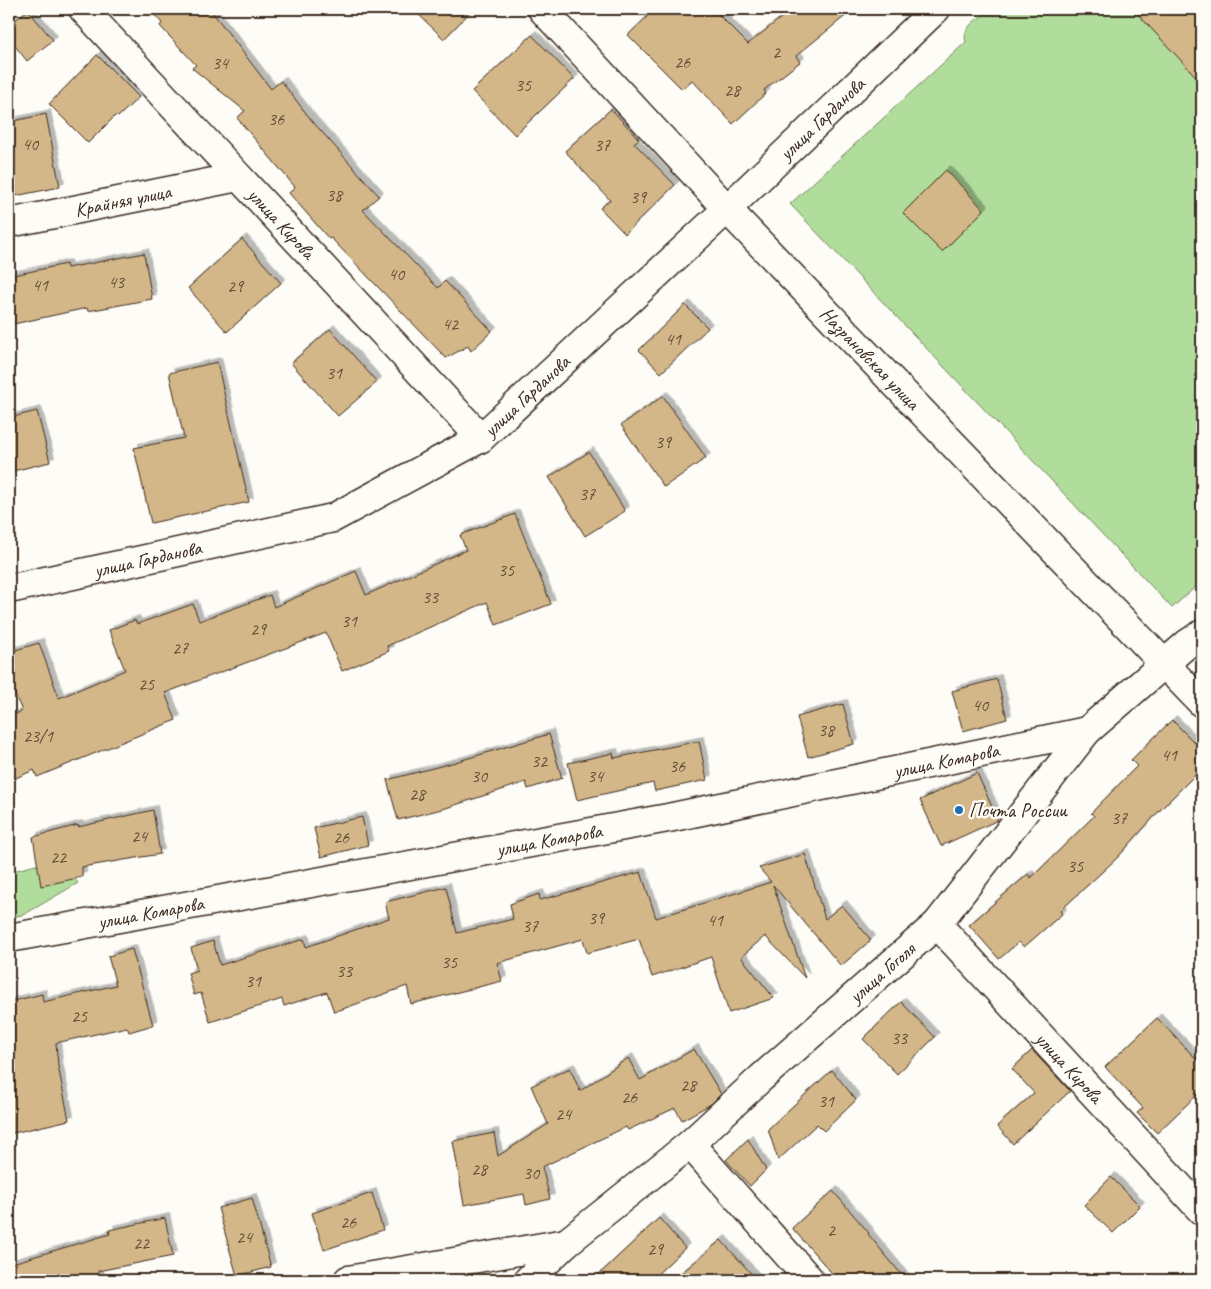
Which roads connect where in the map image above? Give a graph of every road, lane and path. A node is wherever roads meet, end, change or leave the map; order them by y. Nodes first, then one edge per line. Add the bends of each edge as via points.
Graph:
1 (83, 9) edge
2 (542, 9) edge
3 (936, 9) edge
4 (238, 177) junction
5 (727, 209) junction
6 (9, 223) edge
7 (482, 438) junction
8 (9, 589) edge
9 (1202, 634) edge
10 (1165, 664) junction
11 (1202, 703) edge
12 (1087, 731) junction
13 (937, 924) junction
14 (9, 938) edge
15 (690, 1144) junction
16 (1202, 1212) edge
17 (566, 1243) junction
18 (348, 1280) edge
19 (528, 1280) edge
20 (810, 1280) edge

1 - 4 street, улица Кирова
2 - 5 street, Назрановская улица
3 - 5 street, улица Гарданова
4 - 6 street, Крайняя улица
4 - 7 street, улица Кирова
5 - 7 street, улица Гарданова
5 - 10 street, Назрановская улица
7 - 8 street, улица Гарданова via 334,518
9 - 10 street, улица Гоголя
10 - 11 street, Назрановская улица
10 - 12 street, улица Гоголя
12 - 13 street, улица Гоголя
12 - 14 street, улица Комарова via 668,818
13 - 15 street, улица Гоголя
13 - 16 street, улица Кирова
15 - 17 street, улица Гоголя
15 - 20 street
17 - 18 street
17 - 19 street, улица Гоголя

